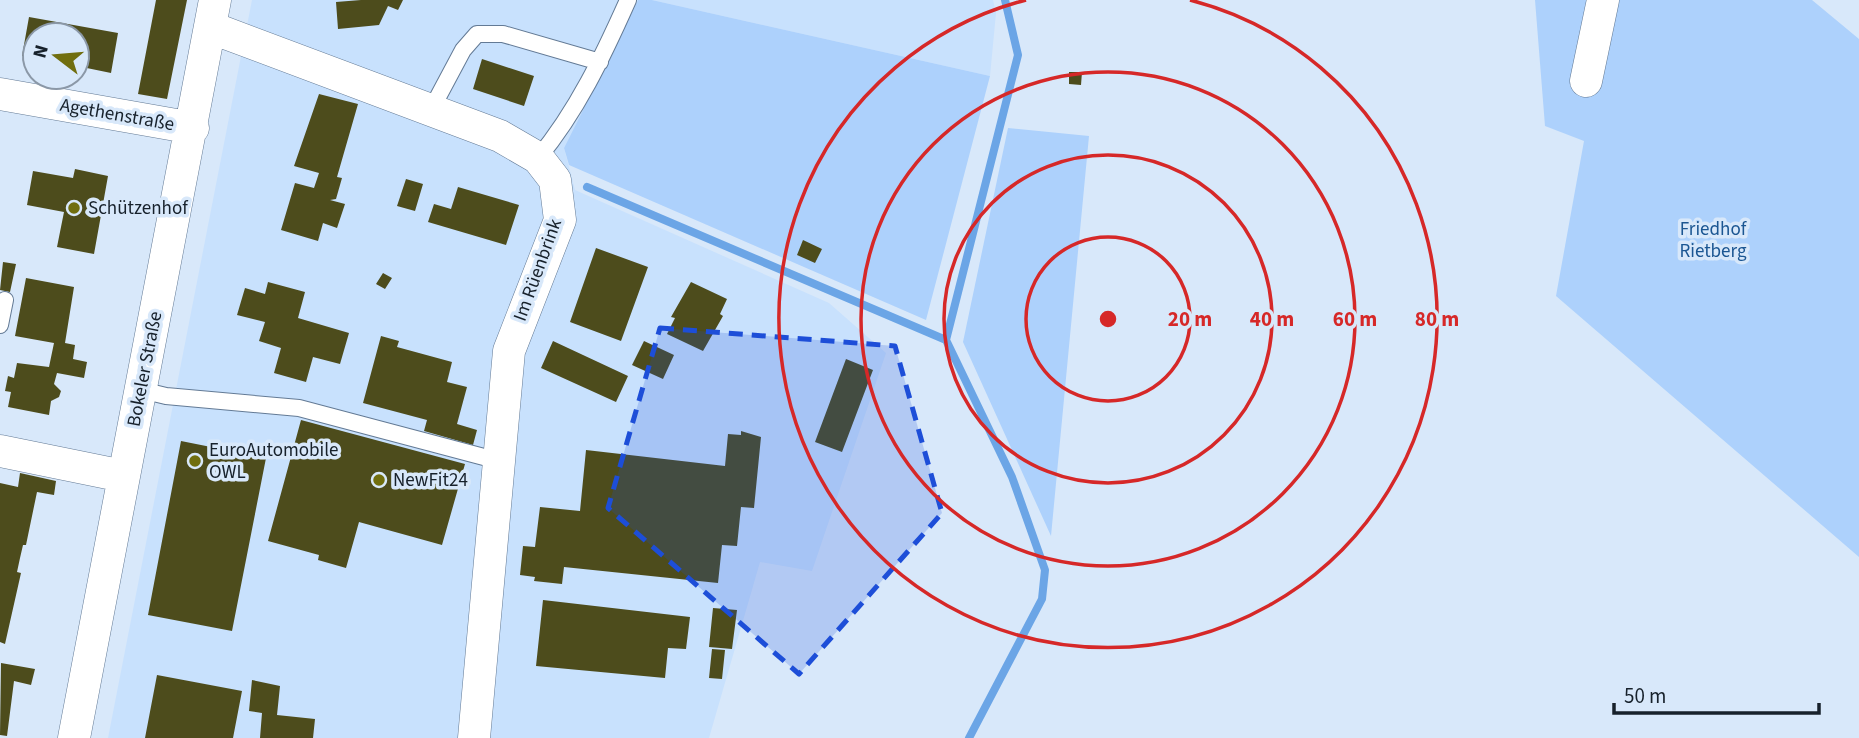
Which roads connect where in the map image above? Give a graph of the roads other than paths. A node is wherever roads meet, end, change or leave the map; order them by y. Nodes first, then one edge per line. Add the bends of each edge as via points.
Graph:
1 (628, 0) edge
2 (1602, 0) edge
3 (213, 14) edge
4 (600, 62) junction
5 (1586, 81) dead end
6 (0, 94) edge
7 (432, 110) junction
8 (193, 128) junction
9 (538, 158) junction
10 (5, 300) dead end
11 (0, 325) edge
12 (141, 390) junction
13 (0, 451) edge
14 (499, 461) junction
15 (124, 476) junction
16 (74, 738) edge
17 (474, 738) edge

1 - 4 lane
2 - 5 street
3 - 7 street, Im Rüenbrink
3 - 8 street, Bokeler Straße
4 - 7 lane via 503,34 477,34 463,50
4 - 9 lane via 560,132
6 - 8 street, Agethenstraße
7 - 9 street, Im Rüenbrink via 500,136
8 - 12 street, Bokeler Straße
9 - 14 street, Im Rüenbrink via 555,180 560,220 509,351
10 - 11 lane
12 - 14 lane via 299,408
12 - 15 street, Bokeler Straße
13 - 15 street
14 - 17 street, Im Rüenbrink
15 - 16 street, Bokeler Straße

